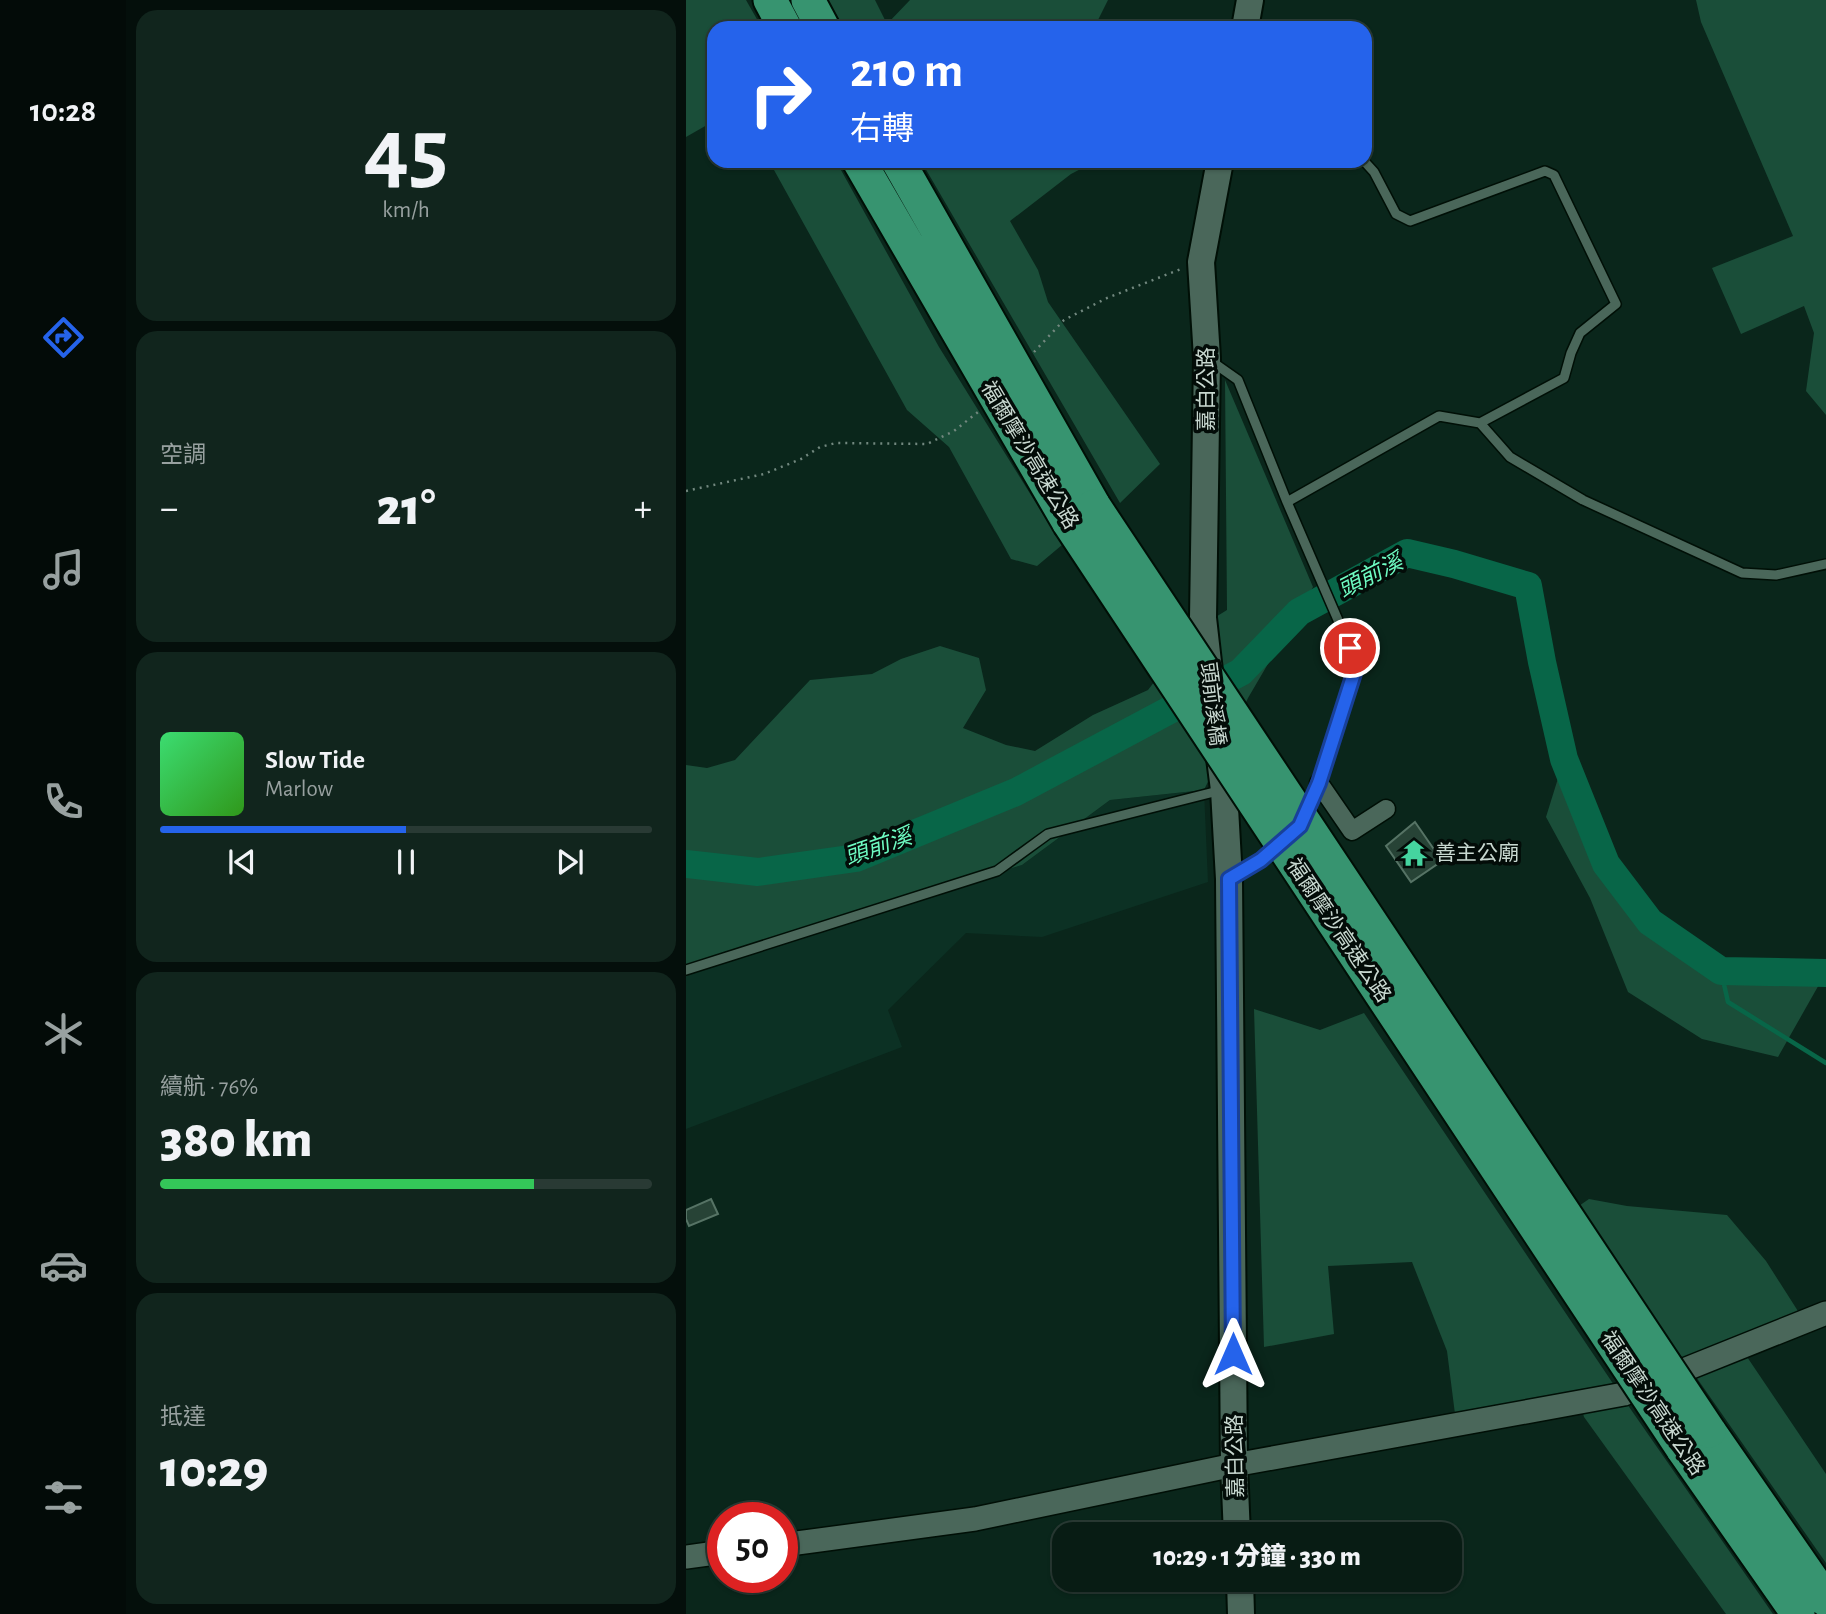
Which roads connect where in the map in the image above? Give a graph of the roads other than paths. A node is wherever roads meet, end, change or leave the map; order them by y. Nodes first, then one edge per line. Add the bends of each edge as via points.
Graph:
1 (770, 0) edge
2 (808, 0) edge
3 (1250, 0) edge
4 (781, 21) edge
5 (819, 21) edge
6 (1246, 21) edge
7 (863, 168) edge
8 (902, 168) edge
9 (1219, 168) edge
10 (1370, 168) edge
11 (1207, 358) junction
12 (1480, 423) junction
13 (1287, 502) junction
14 (1082, 515) junction
15 (1826, 564) edge
16 (1203, 618) joint
17 (1319, 783) junction
18 (1224, 790) junction
19 (1386, 810) dead end
20 (1300, 826) dead end
21 (1290, 835) dead end
22 (1229, 879) junction
23 (686, 970) edge
24 (1826, 1313) edge
25 (1695, 1440) junction
26 (1234, 1465) junction
27 (1236, 1522) edge
28 (798, 1543) edge
29 (707, 1554) edge
30 (686, 1557) edge
31 (1240, 1592) edge
32 (1826, 1600) edge
33 (1241, 1614) edge
34 (1798, 1614) edge

1 - 4 highway
2 - 5 highway
3 - 6 main road
7 - 14 highway, 福爾摩沙高速公路
8 - 14 highway, 福爾摩沙高速公路
9 - 11 main road, 嘉白公路 via 1201,262
10 - 12 lane via 1396,214 1410,220 1545,171 1554,175 1616,304 1580,333 1564,378
11 - 13 lane via 1238,380
11 - 16 main road, 嘉白公路
12 - 13 lane via 1439,416
12 - 15 lane via 1510,457 1583,500 1742,573 1776,575
13 - 17 lane via 1357,664
14 - 25 highway, 福爾摩沙高速公路, bridge
16 - 18 main road, 頭前溪橋, bridge
17 - 19 street via 1352,831
17 - 20 lane
18 - 22 main road, 嘉白公路
18 - 23 lane via 1048,834 997,871
21 - 22 lane
22 - 26 main road, 嘉白公路
24 - 26 street via 1624,1394
25 - 32 highway, 福爾摩沙高速公路
25 - 34 highway, 福爾摩沙高速公路
26 - 27 main road, 嘉白公路
26 - 28 street via 975,1519
29 - 30 street
31 - 33 main road

